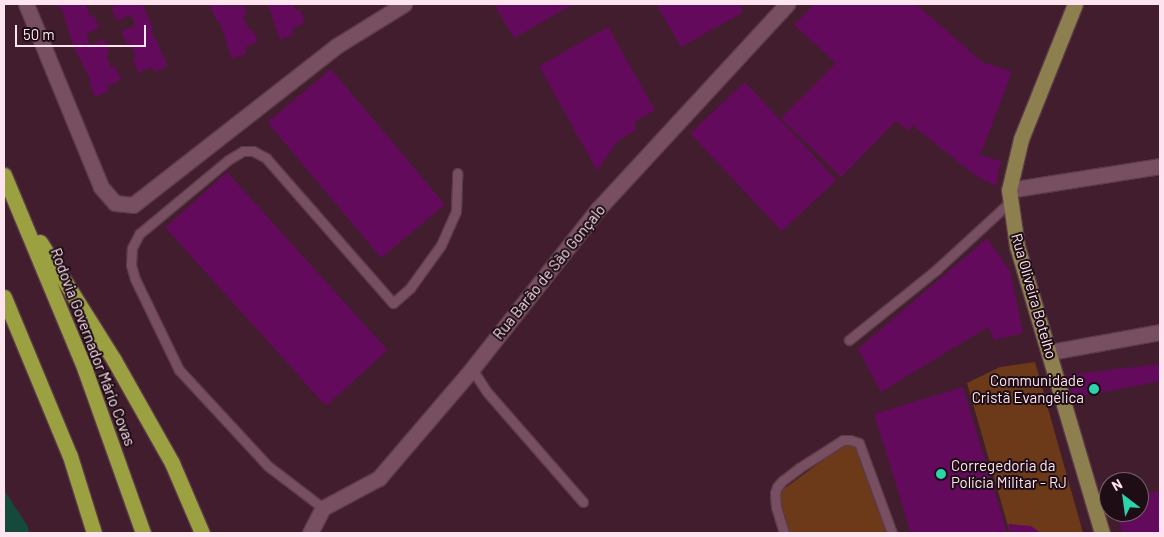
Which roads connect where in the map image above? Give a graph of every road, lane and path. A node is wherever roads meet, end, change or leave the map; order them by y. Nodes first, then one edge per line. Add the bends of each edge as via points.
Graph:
1 (26, 4) edge
2 (404, 4) edge
3 (787, 4) edge
4 (1075, 4) edge
5 (1160, 166) edge
6 (457, 173) dead end
7 (4, 175) edge
8 (1009, 196) junction
9 (18, 206) junction
10 (4, 296) edge
11 (1160, 332) edge
12 (849, 340) dead end
13 (1050, 352) junction
14 (472, 370) junction
15 (583, 502) dead end
16 (323, 508) junction
17 (94, 533) edge
18 (143, 533) edge
19 (202, 533) edge
20 (310, 533) edge
21 (784, 533) edge
22 (892, 533) edge
23 (1102, 533) edge

1 - 2 street via 101,187 114,203 133,205 338,45
3 - 14 street, Rua Barão de São Gonçalo via 598,210
4 - 8 main road, Rua Oliveira Botelho via 1021,139
5 - 8 street
6 - 16 lane via 456,211 441,245 410,288 393,303 266,158 254,151 243,152 228,160 139,234 132,248 135,280 179,370 268,466
7 - 9 highway, Rodovia Governador Mário Covas
8 - 12 lane via 936,270
8 - 13 main road, Rua Oliveira Botelho via 1017,246
9 - 18 highway, Rodovia Governador Mário Covas via 85,370
9 - 19 highway via 114,360 172,463
10 - 17 highway via 70,456
11 - 13 street
13 - 23 main road, Rua Oliveira Botelho
14 - 15 lane via 487,392
14 - 16 street, Rua Barão de São Gonçalo via 379,478
16 - 20 street
21 - 22 lane via 776,507 777,487 843,440 850,440 859,444

